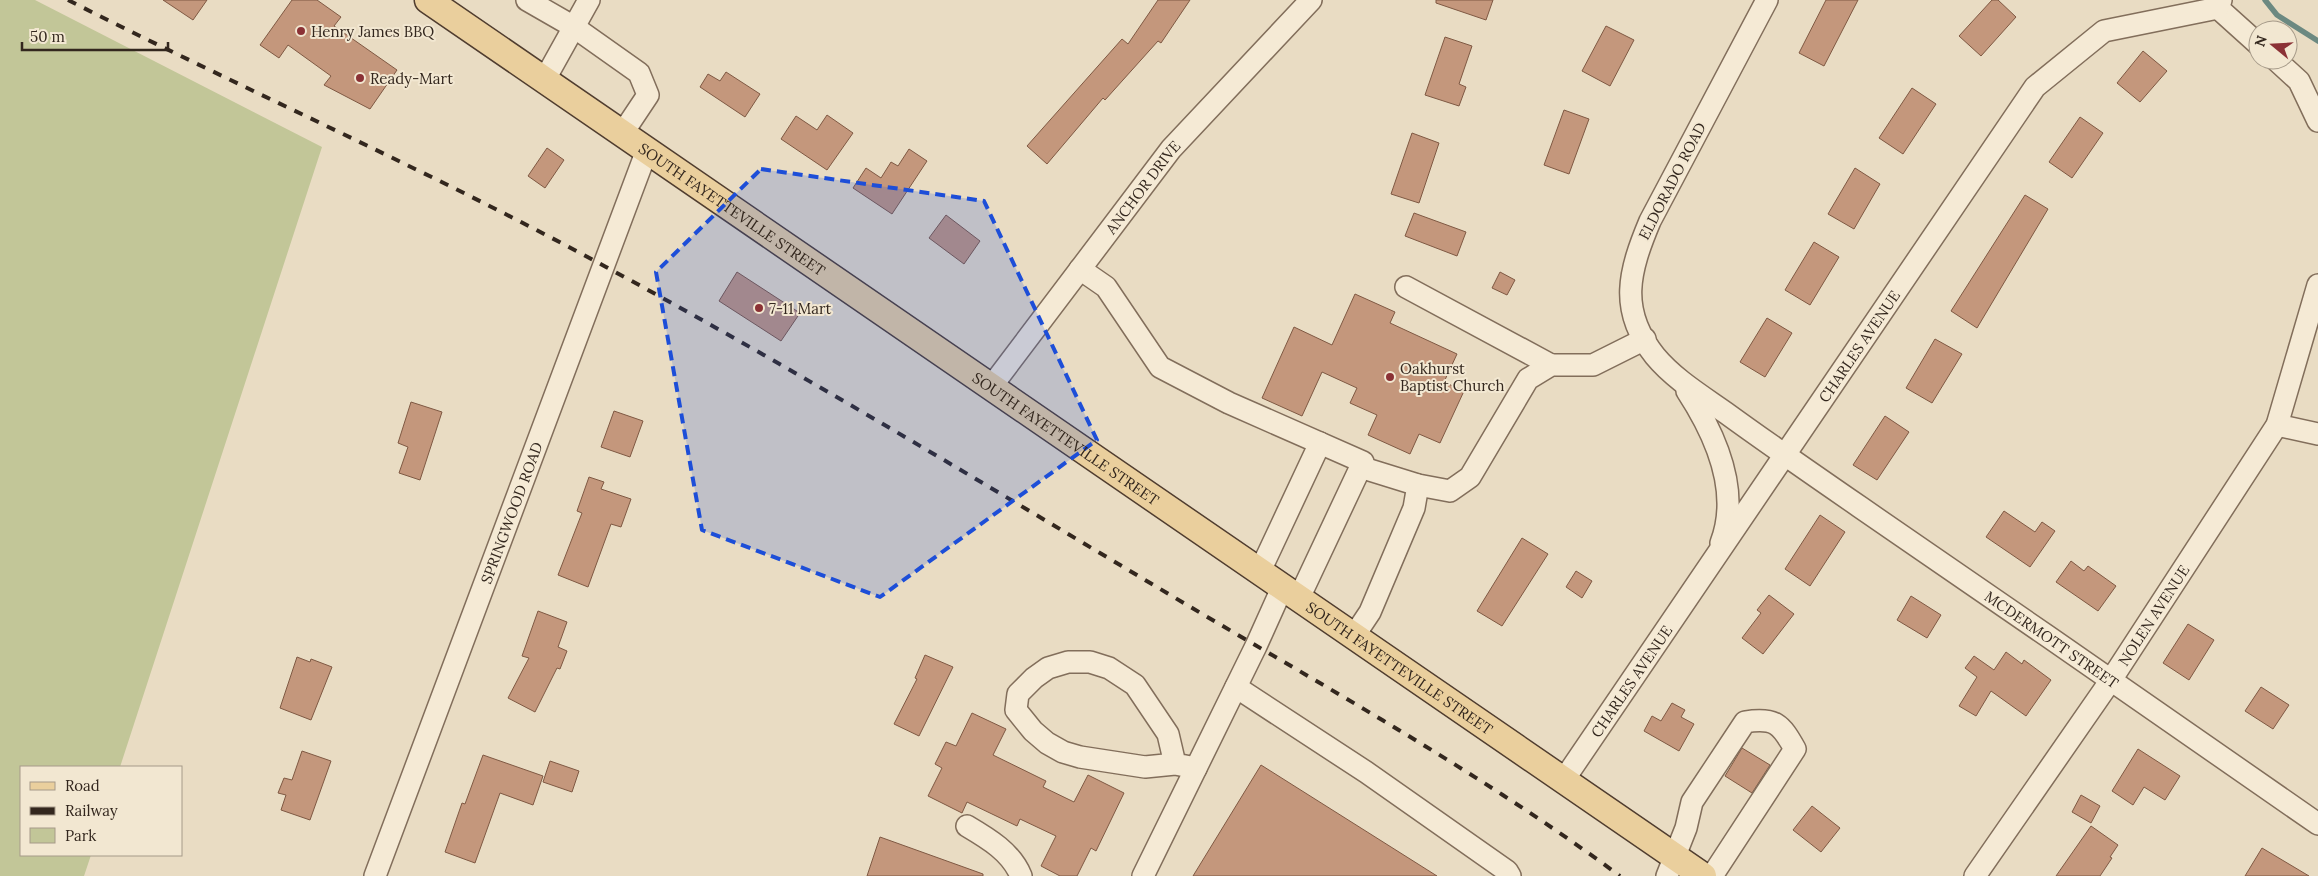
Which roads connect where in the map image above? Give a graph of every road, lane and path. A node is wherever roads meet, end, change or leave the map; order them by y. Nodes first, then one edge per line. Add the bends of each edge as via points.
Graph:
1 (428, 0) edge
2 (527, 0) edge
3 (589, 0) edge
4 (1311, 0) edge
5 (1766, 0) edge
6 (2220, 4) edge
7 (574, 27) junction
8 (2248, 33) edge
9 (2287, 70) edge
10 (545, 79) junction
11 (2318, 121) edge
12 (622, 134) junction
13 (647, 150) junction
14 (1080, 269) junction
15 (2318, 285) edge
16 (1406, 287) dead end
17 (1645, 339) junction
18 (1551, 365) junction
19 (1680, 380) junction
20 (991, 387) junction
21 (2277, 425) junction
22 (2318, 434) edge
23 (1320, 443) junction
24 (1785, 456) junction
25 (1360, 467) junction
26 (1418, 485) junction
27 (1715, 560) junction
28 (1260, 571) junction
29 (1291, 592) junction
30 (1354, 636) junction
31 (2110, 680) junction
32 (1236, 687) junction
33 (1175, 764) junction
34 (1196, 768) junction
35 (1564, 781) junction
36 (2318, 824) edge
37 (967, 826) dead end
38 (1670, 866) edge
39 (375, 876) edge
40 (1021, 876) edge
41 (1143, 876) edge
42 (1510, 876) edge
43 (1703, 876) edge
44 (1712, 876) edge
45 (1975, 876) edge

1 - 10 main road, SOUTH FAYETTEVILLE STREET
2 - 7 street
3 - 7 street
4 - 14 street, ANCHOR DRIVE via 1171,149
5 - 17 street, ELDORADO ROAD via 1639,246 1631,273 1630,301 1635,322
6 - 8 street
6 - 24 street, CHARLES AVENUE via 2104,31 2035,87
7 - 10 street
7 - 12 street via 639,73 648,95
9 - 11 street via 2299,81
10 - 12 main road, SOUTH FAYETTEVILLE STREET
12 - 13 main road, SOUTH FAYETTEVILLE STREET
13 - 20 main road, SOUTH FAYETTEVILLE STREET
13 - 39 street, SPRINGWOOD ROAD
14 - 20 street, ANCHOR DRIVE
14 - 23 street via 1106,287 1160,367 1229,403
15 - 21 street, NOLEN AVENUE
16 - 18 street
17 - 18 street via 1593,365
17 - 19 street, ELDORADO ROAD via 1655,356
18 - 26 street via 1528,379 1470,477 1450,491
19 - 24 street, ELDORADO ROAD
19 - 27 street via 1704,416 1721,457 1729,501 1727,528
20 - 28 main road, SOUTH FAYETTEVILLE STREET
21 - 22 street
21 - 31 street, NOLEN AVENUE
23 - 25 street via 1363,462
23 - 28 street
24 - 27 street, CHARLES AVENUE
24 - 31 street, MCDERMOTT STREET
25 - 26 street
25 - 29 street
26 - 30 street via 1410,517 1370,612
27 - 35 street, CHARLES AVENUE
28 - 29 main road, SOUTH FAYETTEVILLE STREET
29 - 30 main road, SOUTH FAYETTEVILLE STREET
29 - 32 street
30 - 35 main road, SOUTH FAYETTEVILLE STREET
31 - 36 street, MCDERMOTT STREET
31 - 45 street, NOLEN AVENUE
32 - 34 street
32 - 42 street via 1366,772
33 - 33 street via 1145,767 1063,752 1047,743 1022,720 1016,710 1018,694 1048,668 1068,662 1090,662 1109,668 1135,685 1168,734
33 - 34 street
34 - 41 street
35 - 38 main road, SOUTH FAYETTEVILLE STREET
37 - 40 street via 996,843
38 - 43 main road, SOUTH FAYETTEVILLE STREET
38 - 44 street via 1686,828 1692,802 1745,722 1762,719 1783,728 1795,749

